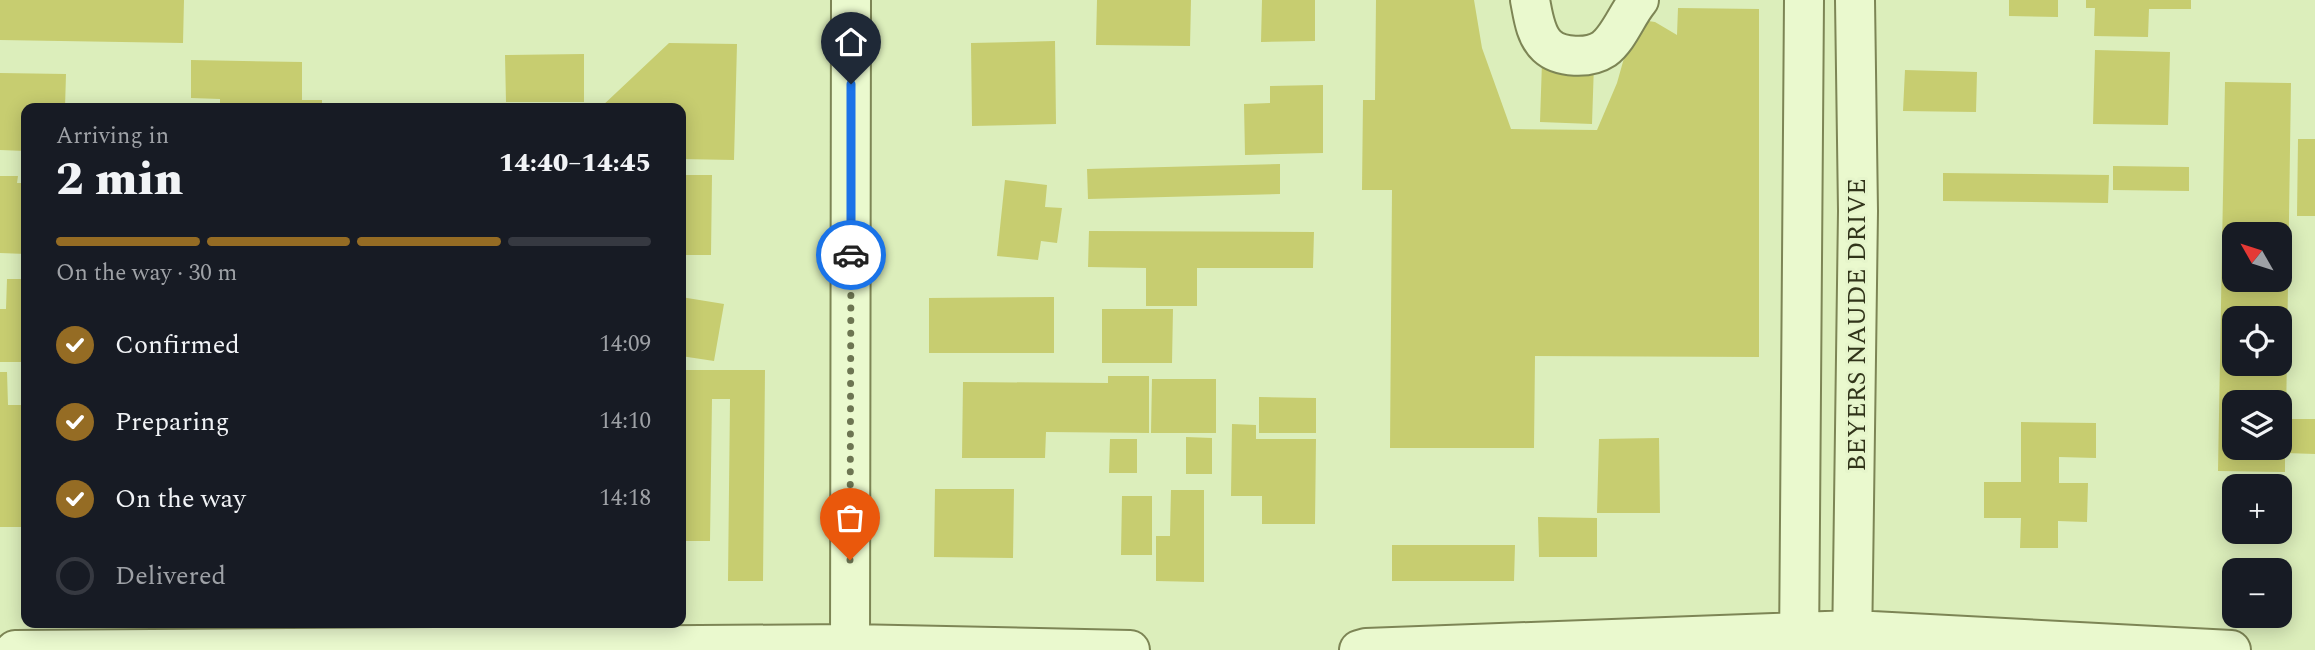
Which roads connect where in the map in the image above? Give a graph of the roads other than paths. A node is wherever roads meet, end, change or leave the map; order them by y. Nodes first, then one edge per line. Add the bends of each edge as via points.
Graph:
1 (851, 0) edge
2 (1530, 0) edge
3 (1639, 0) edge
4 (1804, 0) edge
5 (1855, 0) edge
6 (1852, 640) edge
7 (1799, 642) edge
8 (850, 647) edge
9 (311, 649) edge
10 (15, 650) edge
11 (1130, 650) edge
12 (1359, 650) edge
13 (2231, 650) edge

1 - 8 street
2 - 3 street via 1534,24 1547,46 1584,56 1603,50
4 - 7 street, BEYERS NAUDE DRIVE
5 - 6 street, BEYERS NAUDE DRIVE via 1858,211
6 - 7 street
6 - 13 street
7 - 12 street
8 - 9 street
8 - 11 street
9 - 10 street

